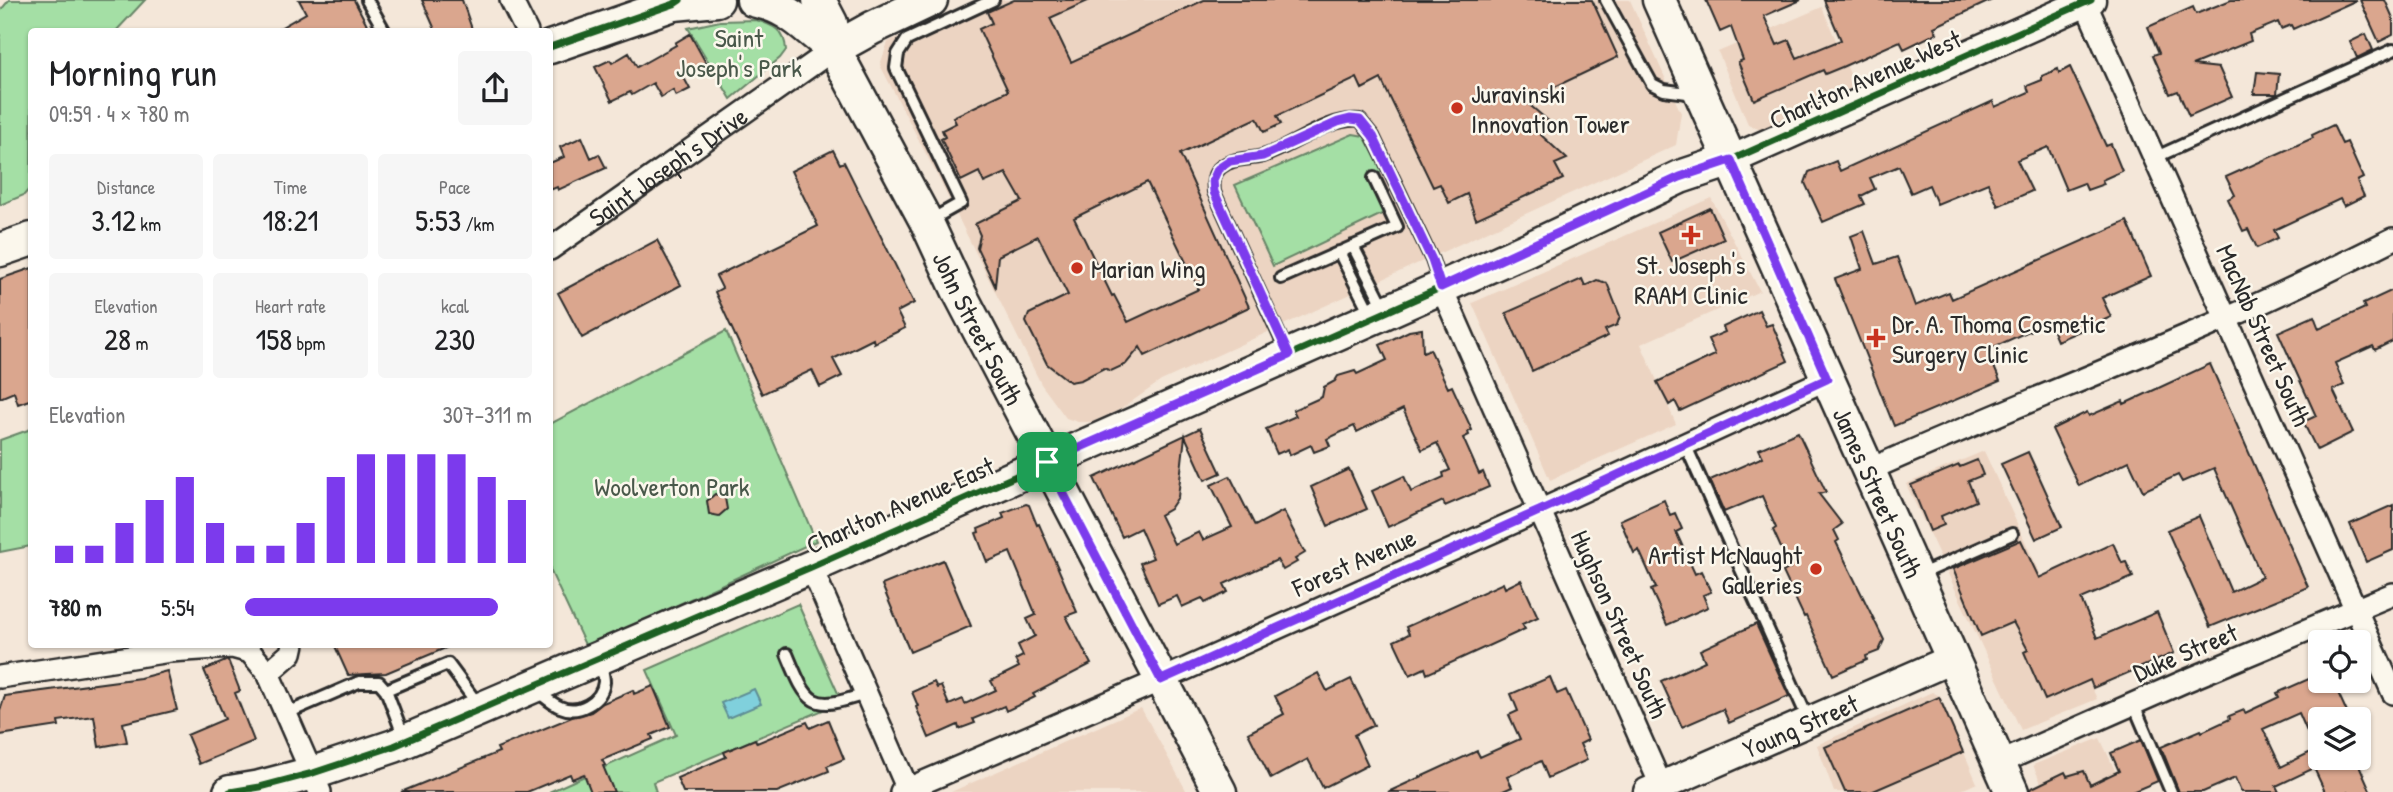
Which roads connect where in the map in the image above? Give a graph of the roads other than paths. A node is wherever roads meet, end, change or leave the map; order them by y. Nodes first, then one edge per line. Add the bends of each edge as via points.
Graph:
1 (368, 0) edge
2 (511, 0) edge
3 (717, 0) edge
4 (753, 0) edge
5 (819, 0) edge
6 (931, 0) edge
7 (993, 0) edge
8 (1606, 0) edge
9 (1658, 0) edge
10 (2087, 1) edge
11 (677, 2) edge
12 (383, 28) edge
13 (525, 28) edge
14 (553, 46) edge
15 (834, 49) junction
16 (2393, 50) edge
17 (1701, 95) junction
18 (2154, 158) junction
19 (1731, 160) junction
20 (1374, 178) dead end
21 (927, 222) junction
22 (2393, 239) edge
23 (28, 240) edge
24 (1353, 246) junction
25 (553, 247) edge
26 (0, 250) edge
27 (1339, 252) junction
28 (1281, 278) dead end
29 (1441, 287) junction
30 (1379, 314) junction
31 (2227, 318) junction
32 (1289, 355) junction
33 (1827, 379) junction
34 (1685, 444) junction
35 (1047, 462) junction
36 (1869, 470) junction
37 (1539, 511) junction
38 (2012, 534) dead end
39 (811, 567) junction
40 (1916, 577) junction
41 (2393, 594) edge
42 (2356, 610) junction
43 (216, 648) edge
44 (236, 648) edge
45 (292, 648) edge
46 (787, 654) dead end
47 (1952, 659) junction
48 (268, 673) junction
49 (0, 677) edge
50 (1161, 680) junction
51 (386, 690) junction
52 (2393, 693) edge
53 (865, 694) junction
54 (2134, 705) junction
55 (481, 708) junction
56 (285, 714) junction
57 (1809, 722) junction
58 (405, 741) junction
59 (2000, 763) junction
60 (317, 783) edge
61 (1658, 790) edge
62 (906, 791) edge
63 (230, 792) edge
64 (1220, 792) edge
65 (2012, 792) edge
66 (2171, 792) edge

1 - 12 lane
2 - 13 street
3 - 11 main road
4 - 15 main road, John Street South via 790,12
5 - 15 main road, John Street South via 831,23
6 - 15 main road, Saint Joseph's Drive
7 - 21 lane via 907,40 898,54 896,68 961,203
8 - 17 lane via 1651,84
9 - 17 main road, James Street South
10 - 18 street, MacNab Street South
10 - 19 street, Charlton Avenue West
11 - 14 main road
15 - 21 main road, John Street South
15 - 25 street, Saint Joseph's Drive
16 - 18 lane
17 - 19 main road, James Street South
18 - 31 street, MacNab Street South
19 - 29 main road, Charlton Avenue East via 1680,177
19 - 33 main road, James Street South
20 - 24 lane via 1397,227
21 - 35 main road, John Street South
22 - 31 street
23 - 26 main road
24 - 27 lane
24 - 30 lane
27 - 28 lane
27 - 30 lane
29 - 30 main road, Charlton Avenue East
29 - 32 lane via 1373,136 1360,120 1338,122 1263,156 1230,161 1218,169 1214,192
29 - 37 street, Hughson Street South
30 - 32 main road, Charlton Avenue East
31 - 36 street
31 - 42 street, MacNab Street South
32 - 35 main road, Charlton Avenue East
33 - 34 street, Forest Avenue
33 - 36 main road, James Street South
34 - 37 street, Forest Avenue
34 - 57 lane
35 - 39 main road, Charlton Avenue East
35 - 50 main road, John Street South
36 - 40 main road, James Street South
37 - 50 street, Forest Avenue
37 - 61 street, Hughson Street South
38 - 40 lane
39 - 53 street
39 - 55 main road, Charlton Avenue East
40 - 47 main road, James Street South
41 - 42 street, Duke Street
42 - 52 street, MacNab Street South
42 - 54 street, Duke Street
43 - 49 street
44 - 48 street via 250,652
45 - 48 street
46 - 53 lane via 806,695 821,703 834,704
47 - 57 street, Young Street
47 - 59 main road, James Street South
48 - 56 street
50 - 62 street, Forest Avenue
50 - 64 main road, John Street South
51 - 55 lane via 448,664
51 - 56 lane via 379,682 359,682
51 - 58 lane
53 - 62 street
54 - 59 street, Duke Street
54 - 66 lane
55 - 58 main road, Charlton Avenue East
56 - 60 street
57 - 61 street, Young Street
58 - 60 main road, Charlton Avenue East
59 - 65 main road, James Street South
60 - 63 main road, Charlton Avenue East

